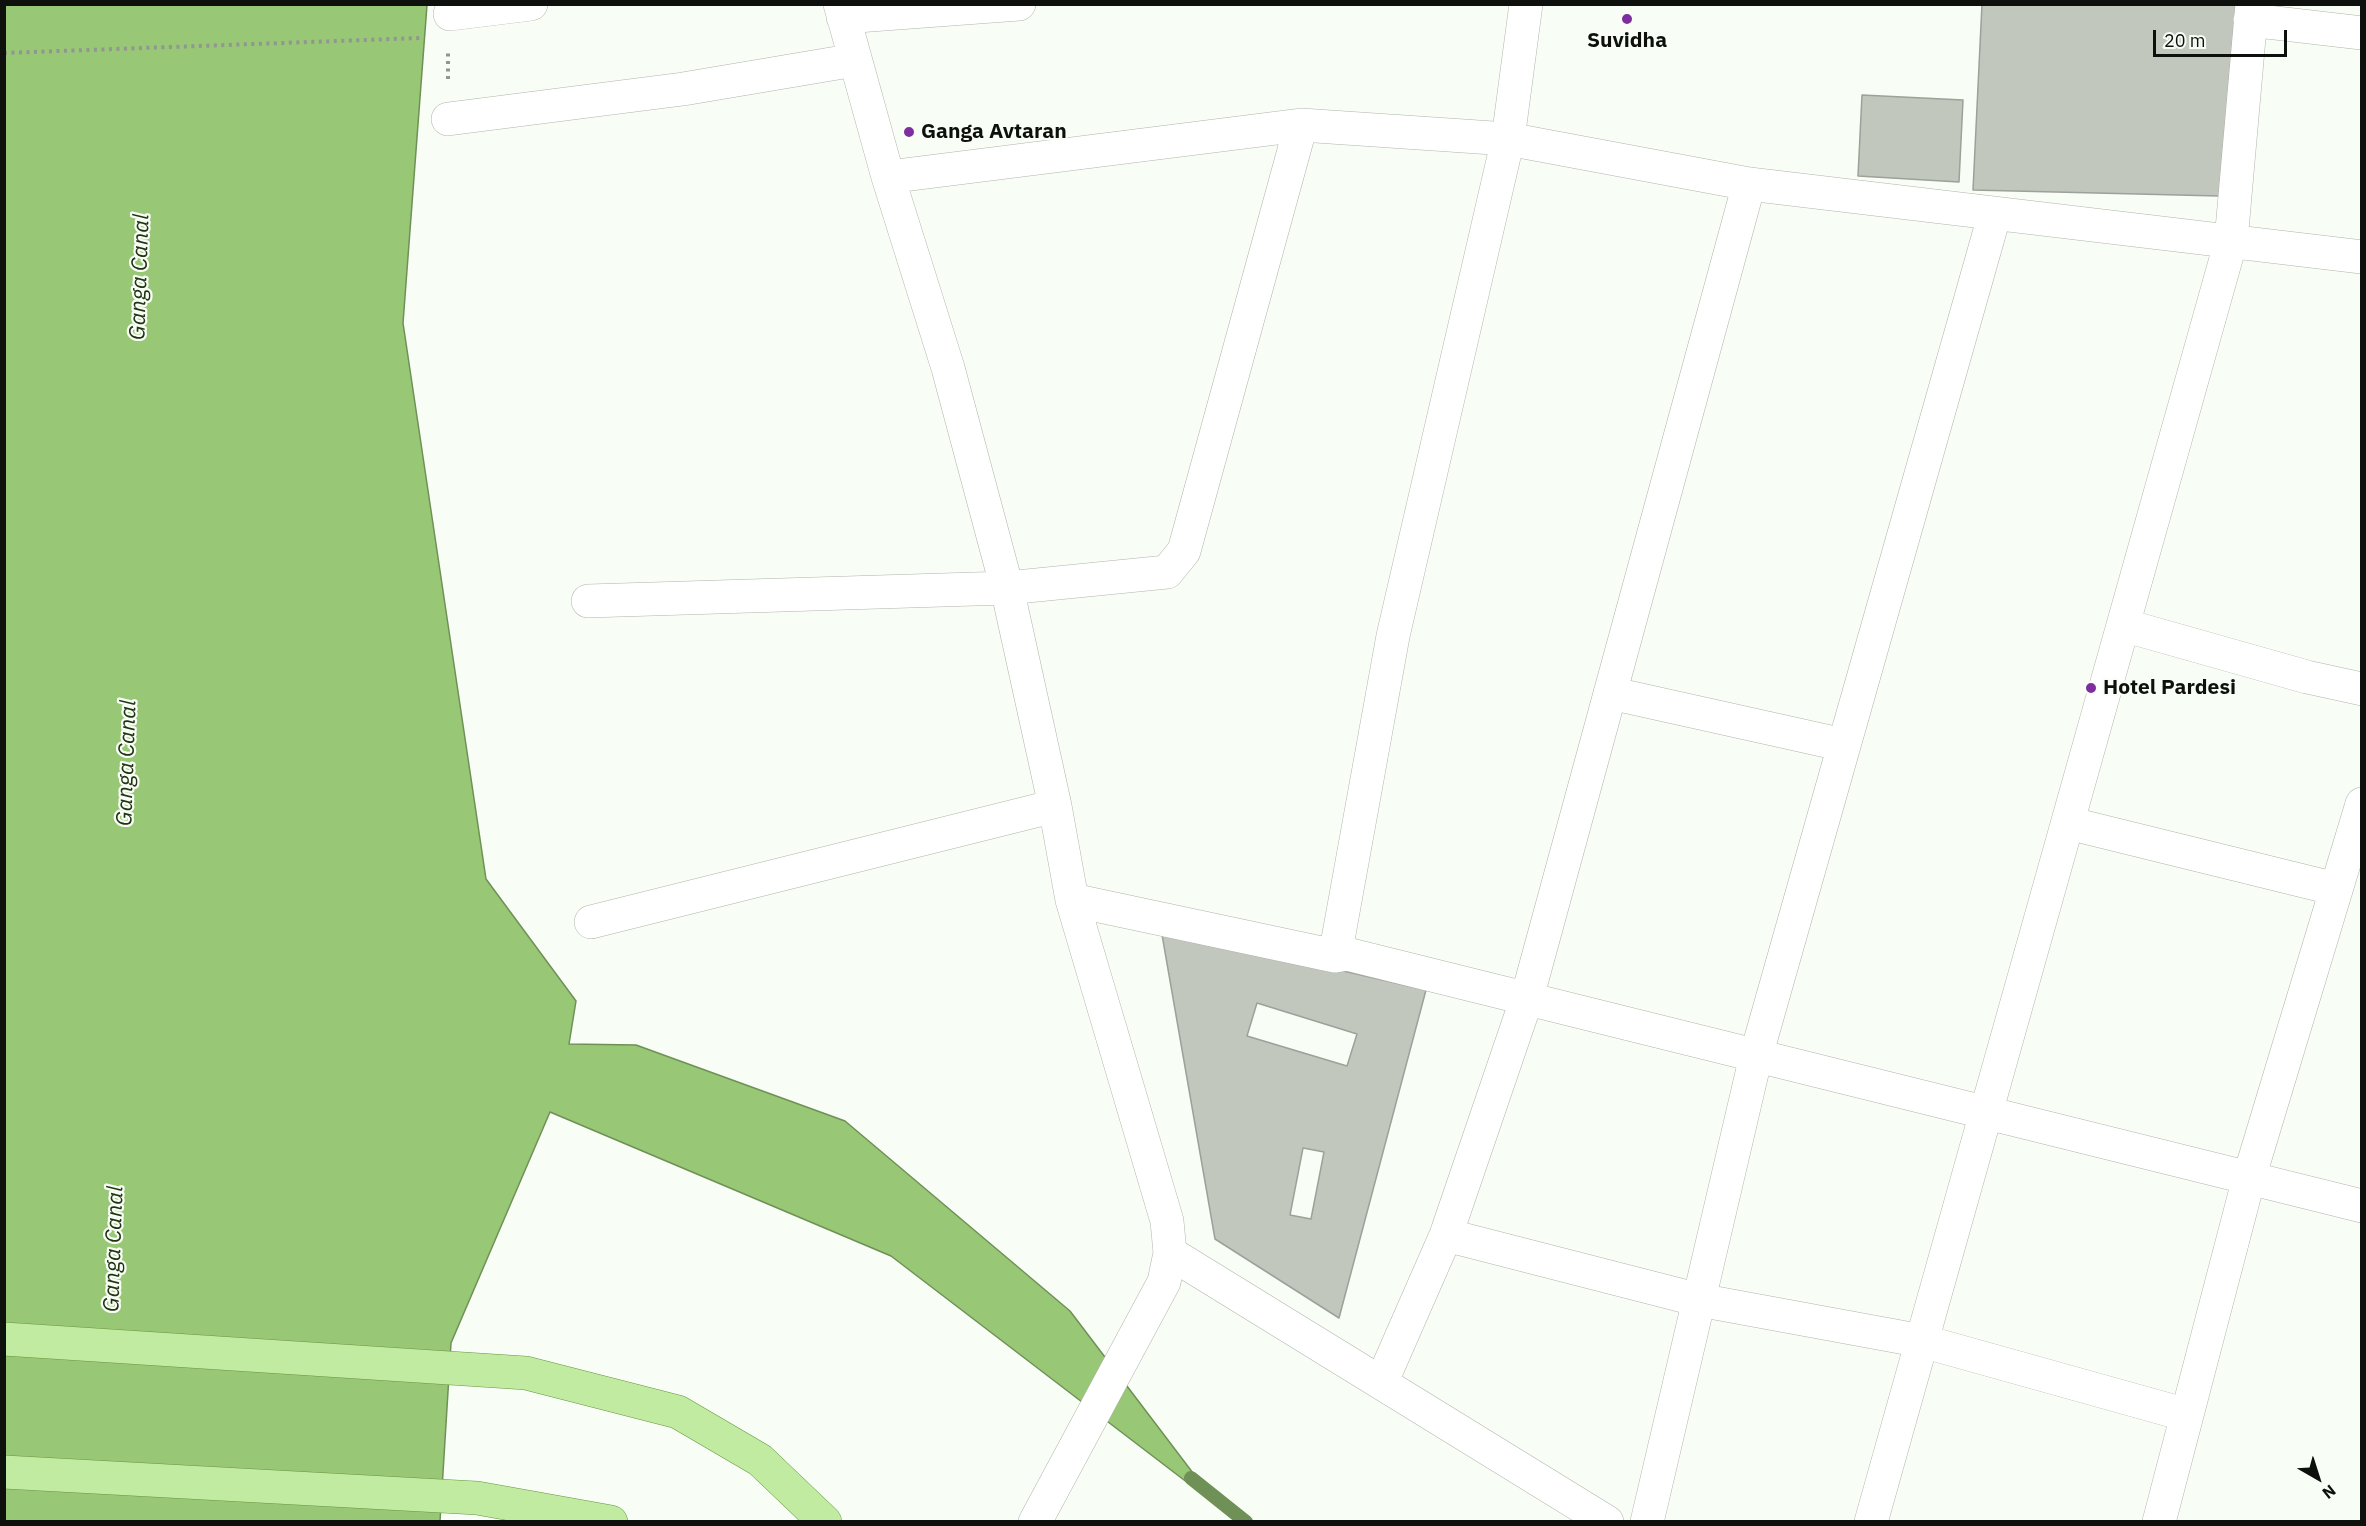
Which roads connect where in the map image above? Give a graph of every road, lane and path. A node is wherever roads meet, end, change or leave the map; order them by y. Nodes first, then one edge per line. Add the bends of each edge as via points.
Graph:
1 (531, 4) edge
2 (1019, 4) edge
3 (1526, 4) edge
4 (842, 11) edge
5 (2251, 12) edge
6 (450, 26) junction
7 (2361, 33) edge
8 (4, 53) edge
9 (855, 60) junction
10 (448, 119) joint
11 (1301, 125) junction
12 (1508, 139) junction
13 (888, 177) junction
14 (1749, 184) junction
15 (1995, 213) junction
16 (2231, 241) junction
17 (2361, 257) edge
18 (1007, 588) junction
19 (588, 601) dead end
20 (2123, 625) junction
21 (2361, 689) edge
22 (1610, 693) junction
23 (1844, 745) junction
24 (2361, 804) edge
25 (1055, 806) junction
26 (2068, 823) junction
27 (2336, 889) junction
28 (1072, 900) junction
29 (591, 922) dead end
30 (1335, 956) junction
31 (1527, 998) junction
32 (1756, 1056) junction
33 (1986, 1113) junction
34 (2249, 1178) junction
35 (2361, 1206) edge
36 (1446, 1235) junction
37 (1167, 1268) junction
38 (1699, 1300) junction
39 (4, 1339) edge
40 (1922, 1341) junction
41 (1382, 1381) junction
42 (2187, 1415) junction
43 (4, 1472) edge
44 (611, 1521) edge
45 (825, 1521) edge
46 (1035, 1521) edge
47 (1607, 1521) edge
48 (1647, 1521) edge
49 (1871, 1521) edge
50 (2159, 1521) edge

1 - 6 street
2 - 4 street
3 - 12 street
4 - 9 street
5 - 7 street
5 - 16 street
6 - 8 path
6 - 10 path
9 - 10 street via 683,89
9 - 13 street
11 - 12 street
11 - 13 street
11 - 18 street via 1184,551 1167,572
12 - 14 street
12 - 30 street via 1393,636
13 - 18 street via 948,368
14 - 15 street
14 - 22 street
15 - 16 street
15 - 23 street
16 - 17 street
16 - 20 street
18 - 19 street
18 - 25 street
20 - 21 street
20 - 26 street
22 - 23 street
22 - 31 street
23 - 32 street
24 - 27 street
25 - 28 street
25 - 29 street
26 - 27 street
26 - 33 street
27 - 34 street
28 - 30 street
28 - 37 street via 1159,1190 1167,1221
30 - 31 street via 1347,954
31 - 32 street
31 - 36 street
32 - 33 street
32 - 38 street
33 - 34 street
33 - 40 street
34 - 35 street
34 - 42 street
36 - 38 street
36 - 41 street
37 - 41 street
37 - 46 street
38 - 40 street
38 - 48 street
39 - 45 main road via 526,1373 678,1412 760,1460
40 - 42 street
40 - 49 street
41 - 47 street
42 - 50 street
43 - 44 main road via 477,1498

